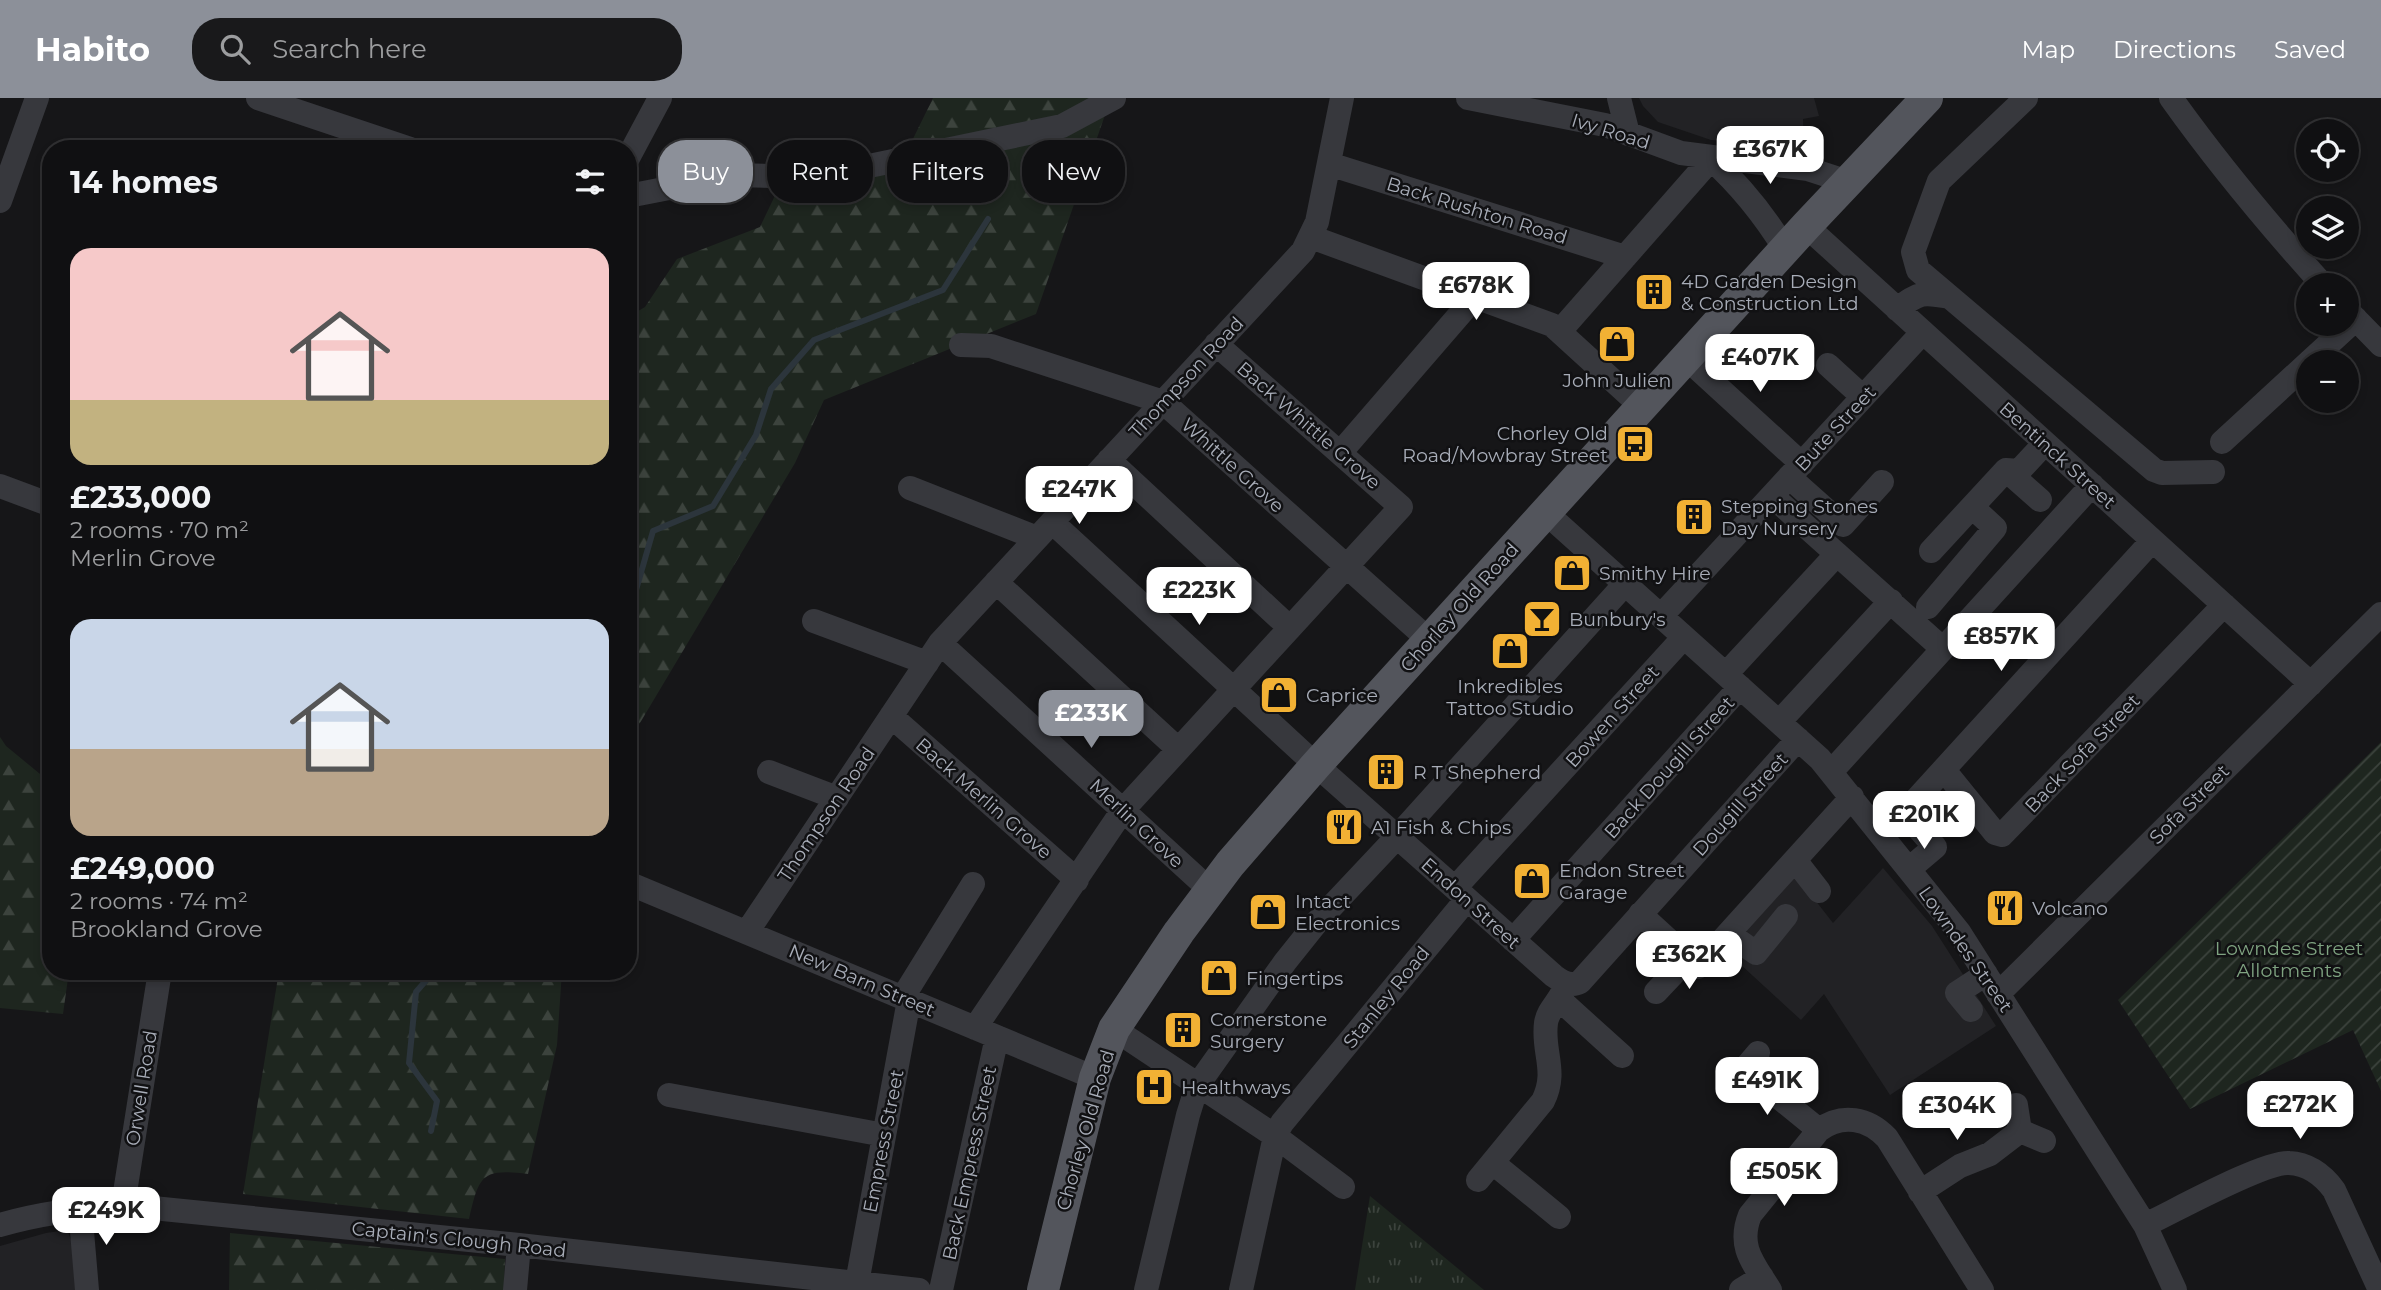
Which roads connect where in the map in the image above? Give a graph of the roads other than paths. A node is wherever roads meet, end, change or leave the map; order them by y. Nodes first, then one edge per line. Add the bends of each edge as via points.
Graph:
1 (37, 98) edge
2 (258, 98) edge
3 (660, 98) edge
4 (1114, 98) edge
5 (1342, 98) edge
6 (1468, 98) edge
7 (1619, 98) edge
8 (1927, 98) edge
9 (2026, 98) edge
10 (2171, 98) edge
11 (1628, 134) junction
12 (383, 140) edge
13 (637, 141) edge
14 (1711, 159) junction
15 (1329, 164) junction
16 (1848, 182) junction
17 (637, 194) edge
18 (0, 201) edge
19 (1311, 237) junction
20 (1796, 237) junction
21 (1625, 257) junction
22 (2312, 273) edge
23 (1950, 297) junction
24 (1474, 298) junction
25 (1897, 309) junction
26 (2359, 321) edge
27 (1560, 331) junction
28 (1923, 332) junction
29 (2331, 336) edge
30 (2380, 341) edge
31 (1216, 344) junction
32 (961, 345) dead end
33 (2319, 350) edge
34 (1686, 358) junction
35 (1828, 365) dead end
36 (2296, 373) edge
37 (1863, 397) junction
38 (1163, 402) junction
39 (1642, 407) junction
40 (2222, 442) dead end
41 (2045, 443) junction
42 (1340, 453) junction
43 (1110, 460) junction
44 (1796, 470) junction
45 (2006, 470) junction
46 (2213, 472) dead end
47 (1882, 482) dead end
48 (2092, 485) junction
49 (0, 486) edge
50 (911, 488) dead end
51 (1772, 496) junction
52 (2040, 500) dead end
53 (42, 502) edge
54 (1972, 507) junction
55 (1545, 512) junction
56 (1044, 530) junction
57 (2152, 541) junction
58 (1931, 551) dead end
59 (1837, 554) junction
60 (1346, 568) junction
61 (996, 582) junction
62 (1625, 584) junction
63 (1891, 601) junction
64 (2224, 605) junction
65 (1928, 607) dead end
66 (2381, 614) edge
67 (1661, 616) junction
68 (814, 621) dead end
69 (1290, 628) junction
70 (1684, 637) junction
71 (1429, 640) junction
72 (940, 643) junction
73 (1943, 649) junction
74 (926, 663) junction
75 (1733, 681) junction
76 (2311, 684) junction
77 (1234, 689) junction
78 (891, 716) junction
79 (1779, 722) junction
80 (1798, 739) junction
81 (1178, 749) junction
82 (1316, 765) junction
83 (1944, 770) junction
84 (769, 772) dead end
85 (1831, 772) junction
86 (1852, 797) junction
87 (836, 798) junction
88 (1123, 810) junction
89 (1918, 828) dead end
90 (1883, 836) junction
91 (1397, 837) junction
92 (1795, 860) junction
93 (1909, 869) junction
94 (1077, 880) junction
95 (973, 884) dead end
96 (637, 887) edge
97 (1210, 890) junction
98 (1819, 891) dead end
99 (1461, 894) junction
100 (1640, 915) junction
101 (1786, 916) dead end
102 (747, 932) junction
103 (1729, 933) junction
104 (1513, 940) junction
105 (1688, 958) junction
106 (159, 980) edge
107 (1992, 984) junction
108 (1563, 991) junction
109 (1656, 992) dead end
110 (906, 999) junction
111 (1971, 1010) dead end
112 (1114, 1029) junction
113 (986, 1032) junction
114 (1622, 1056) dead end
115 (1744, 1069) dead end
116 (1096, 1078) junction
117 (1197, 1086) junction
118 (669, 1095) dead end
119 (2016, 1105) dead end
120 (1819, 1130) junction
121 (2020, 1131) junction
122 (884, 1135) junction
123 (1275, 1136) junction
124 (2044, 1141) dead end
125 (1343, 1187) dead end
126 (1920, 1192) junction
127 (123, 1205) junction
128 (80, 1208) junction
129 (1559, 1217) dead end
130 (0, 1225) edge
131 (2145, 1225) junction
132 (519, 1245) junction
133 (1766, 1283) edge
134 (852, 1285) edge
135 (2168, 1288) edge
136 (88, 1290) edge
137 (515, 1290) edge
138 (919, 1290) edge
139 (941, 1290) edge
140 (1043, 1290) edge
141 (1146, 1290) edge
142 (1241, 1290) edge
143 (1741, 1290) edge
144 (1982, 1290) edge
145 (2380, 1290) edge

1 - 18 street
2 - 12 street
3 - 13 street
4 - 17 street via 1062,125 816,177 736,175
5 - 15 street, Thompson Road
6 - 11 street, Ivy Road
7 - 11 street
8 - 16 main road, Chorley Old Road
9 - 23 street via 1939,181 1935,191 1913,253 1918,270
10 - 22 street via 2204,146
11 - 14 street, Ivy Road via 1668,150
14 - 16 street, Ivy Road via 1808,169
14 - 20 street via 1765,216
14 - 21 street
15 - 19 street, Thompson Road
15 - 21 street, Back Rushton Road
16 - 20 main road, Chorley Old Road
19 - 24 street
19 - 31 street, Thompson Road
20 - 25 street, Bentinck Street
20 - 34 main road, Chorley Old Road
21 - 27 street
23 - 25 street via 1916,295
23 - 46 street via 2154,470
24 - 27 street
24 - 42 street
25 - 28 street, Bentinck Street
26 - 30 street
27 - 39 street
28 - 37 street, Bute Street
28 - 41 street, Bentinck Street
29 - 33 street
31 - 38 street, Thompson Road
31 - 42 street, Back Whittle Grove
32 - 38 street, Whittle Grove via 991,346
34 - 39 main road, Chorley Old Road
34 - 44 street
35 - 37 street
36 - 40 street
37 - 44 street, Bute Street
38 - 43 street, Thompson Road
38 - 60 street, Whittle Grove
39 - 55 main road, Chorley Old Road
41 - 45 street via 2019,471
41 - 48 street, Bentinck Street
42 - 60 street, Back Whittle Grove via 1401,507
43 - 56 street, Thompson Road
43 - 69 street
44 - 47 street via 1843,525
44 - 51 street, Bute Street
45 - 52 street
45 - 54 street
48 - 57 street, Bentinck Street
48 - 73 street
49 - 53 street
50 - 56 street
51 - 59 street
51 - 67 street, Bute Street
54 - 58 street
54 - 65 street via 1996,528
55 - 62 street, Lowndes Street
55 - 71 main road, Chorley Old Road
56 - 61 street, Thompson Road
56 - 77 street, Endon Street
57 - 64 street, Bentinck Street
57 - 83 street
59 - 63 street
59 - 75 street, Back Dougill Street
60 - 69 street
60 - 71 street, Whittle Grove
61 - 72 street, Thompson Road
61 - 81 street
62 - 67 street, Lowndes Street
62 - 91 street
63 - 73 street
63 - 79 street
64 - 76 street, Bentinck Street
64 - 83 street, Back Sofa Street via 2003,835 1995,833
66 - 76 street, Sofa Street
67 - 70 street, Lowndes Street
68 - 74 street
69 - 77 street
70 - 75 street, Lowndes Street
70 - 99 street, Bowen Street
71 - 82 main road, Chorley Old Road
72 - 74 street, Thompson Road
72 - 88 street, Merlin Grove
73 - 85 street
74 - 78 street, Thompson Road
75 - 79 street, Lowndes Street
75 - 104 street, Back Dougill Street
76 - 107 street, Sofa Street
77 - 81 street
77 - 82 street, Endon Street
78 - 87 street, Thompson Road
78 - 94 street, Back Merlin Grove
79 - 80 street, Lowndes Street
80 - 85 street, Lowndes Street
80 - 100 street, Dougill Street
81 - 88 street
82 - 91 street, Endon Street
82 - 97 main road, Chorley Old Road
83 - 90 street
84 - 87 street
85 - 86 street, Lowndes Street
86 - 90 street, Lowndes Street
86 - 92 street
87 - 102 street, Thompson Road
88 - 94 street
88 - 97 street, Merlin Grove
89 - 93 street via 1935,847
90 - 93 street, Lowndes Street
91 - 99 street, Endon Street
91 - 117 street via 1309,932
92 - 98 street
92 - 103 street
93 - 107 street, Lowndes Street via 1950,919
94 - 113 street
95 - 110 street
96 - 102 street, New Barn Street
97 - 112 main road, Chorley Old Road
99 - 104 street, Endon Street
99 - 123 street, Stanley Road
100 - 105 street
100 - 108 street, Dougill Street via 1580,982
101 - 103 street via 1756,953
102 - 110 street, New Barn Street
103 - 105 street via 1698,967
104 - 108 street, Endon Street via 1554,976
105 - 109 street
106 - 127 street, Orwell Road
107 - 111 street, Sofa Street via 1957,993
107 - 131 street, Lowndes Street
108 - 114 street, Endon Street
108 - 129 street via 1546,1021 1548,1090 1485,1172 1540,1189
110 - 113 street, New Barn Street
110 - 122 street, Empress Street
112 - 116 main road, Chorley Old Road
112 - 117 street
113 - 116 street, New Barn Street
113 - 139 street, Back Empress Street
115 - 120 street
116 - 140 main road, Chorley Old Road
117 - 123 street
117 - 141 street
118 - 122 street
119 - 121 street
120 - 126 street via 1838,1120 1872,1124 1887,1138
120 - 133 street via 1756,1205 1746,1225 1748,1254
121 - 124 street
121 - 126 street via 1990,1154 1960,1166
122 - 134 street, Empress Street
123 - 125 street
123 - 142 street, Stanley Road
126 - 144 street
127 - 128 street, Captain's Clough Road
127 - 132 street, Captain's Clough Road
128 - 130 street, Captain's Clough Road
128 - 136 street
131 - 135 street, Lowndes Street
131 - 145 street via 2268,1166 2303,1165 2325,1178 2334,1190
132 - 134 street, Captain's Clough Road
132 - 137 street
133 - 143 street
134 - 138 street, Captain's Clough Road

